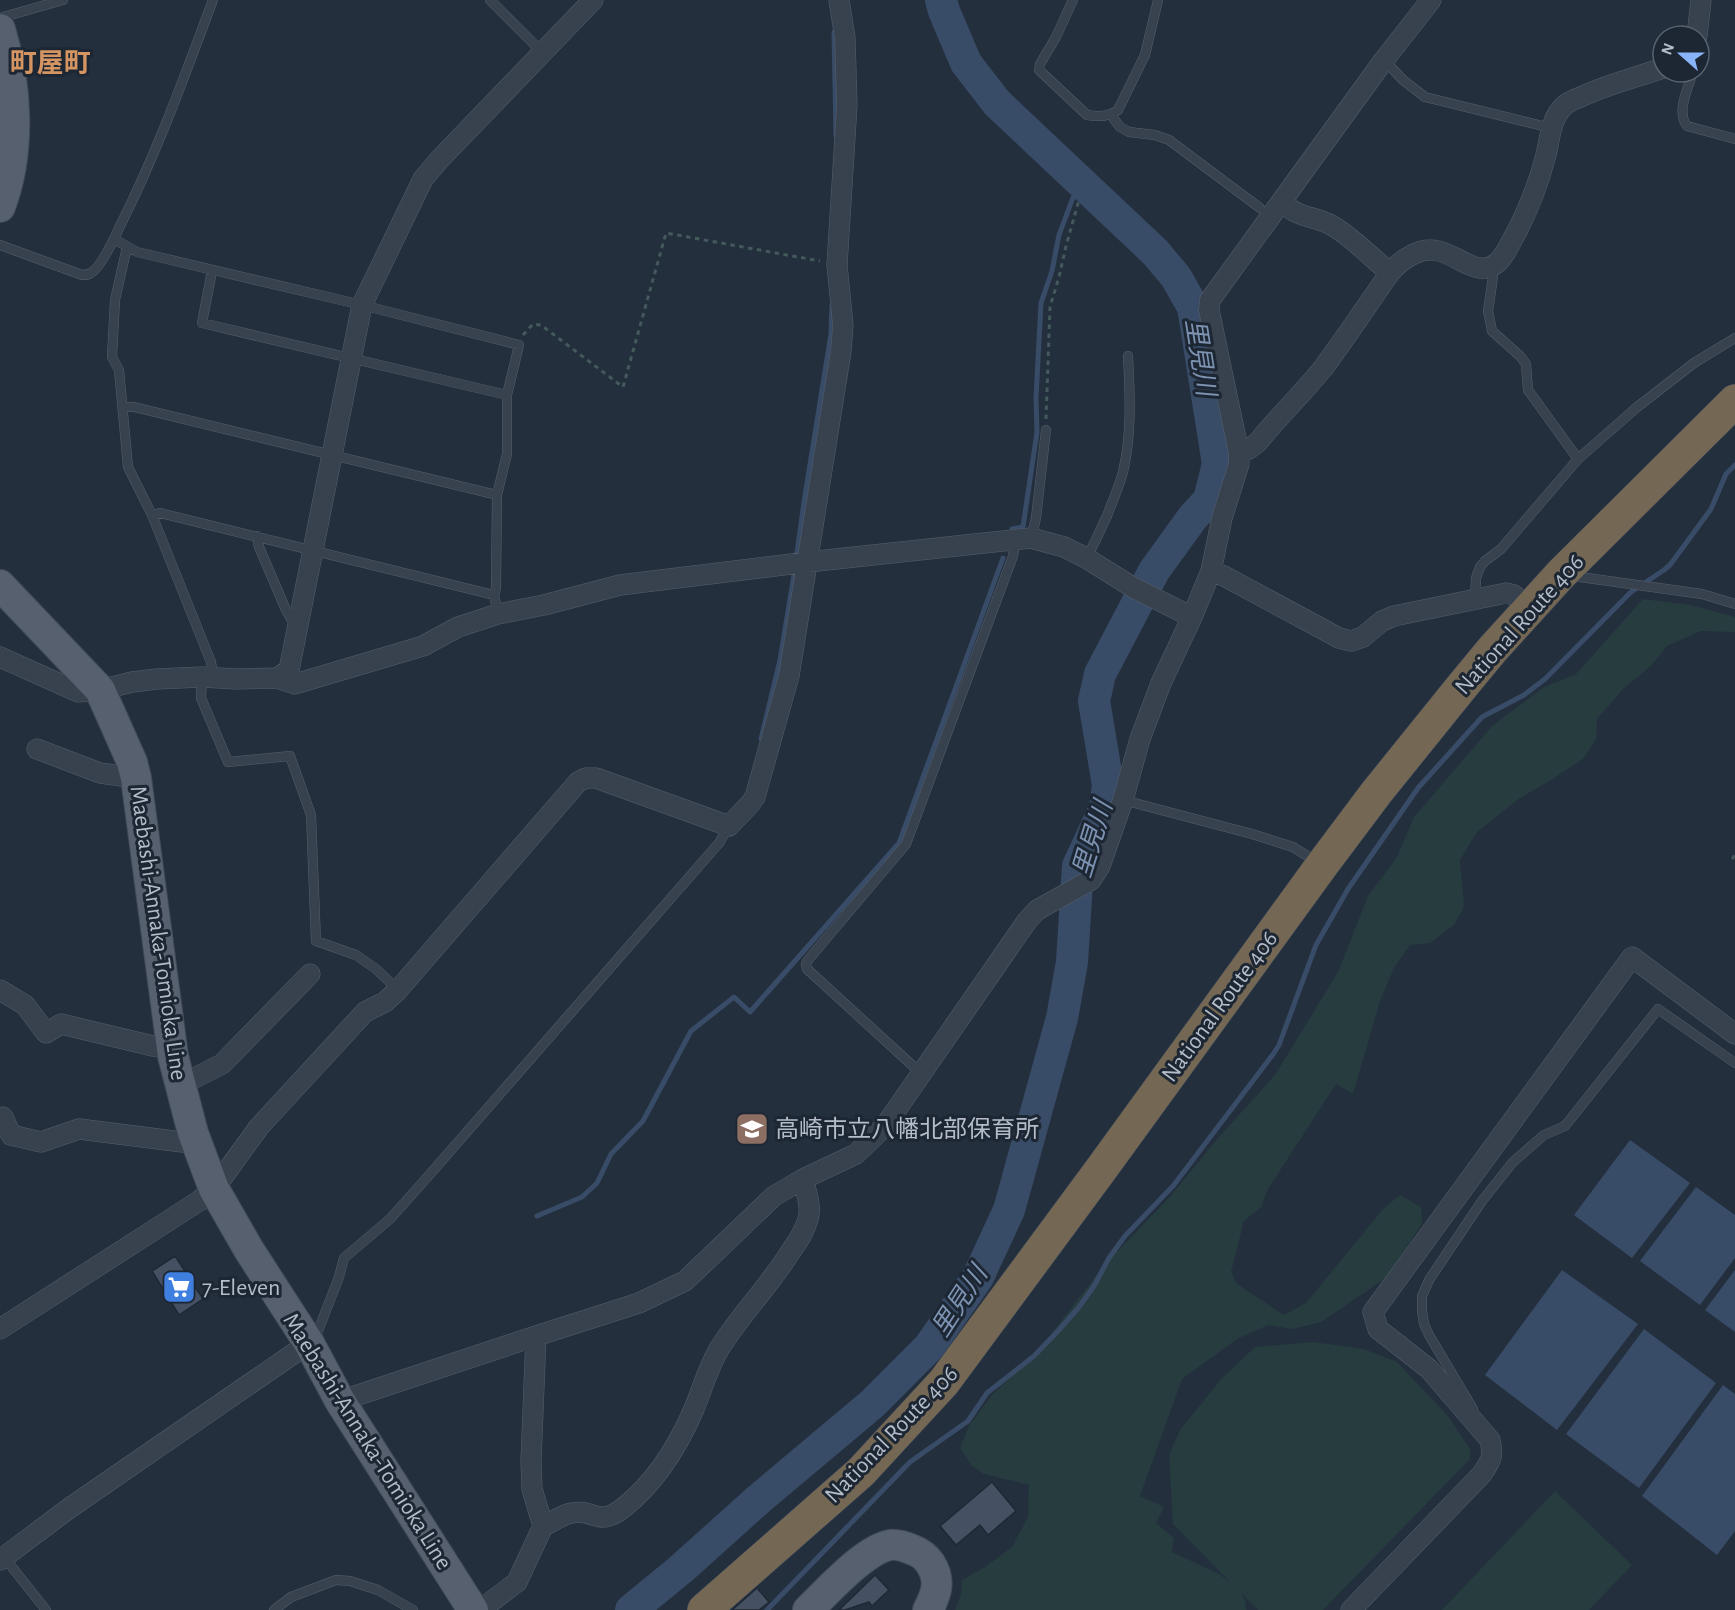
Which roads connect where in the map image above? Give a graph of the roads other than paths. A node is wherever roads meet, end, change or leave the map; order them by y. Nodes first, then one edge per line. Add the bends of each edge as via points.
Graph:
1 (63, 0) edge
2 (213, 0) edge
3 (490, 0) edge
4 (593, 0) edge
5 (839, 0) edge
6 (1073, 0) edge
7 (1158, 0) edge
8 (1431, 0) edge
9 (1701, 0) edge
10 (0, 18) edge
11 (1698, 24) edge
12 (0, 29) edge
13 (542, 52) junction
14 (1384, 60) junction
15 (1651, 72) edge
16 (1690, 84) edge
17 (1111, 115) junction
18 (1551, 128) junction
19 (1735, 139) edge
20 (1281, 202) junction
21 (0, 207) edge
22 (1260, 208) dead end
23 (114, 239) junction
24 (0, 245) edge
25 (127, 247) junction
26 (1490, 266) junction
27 (212, 271) junction
28 (1389, 272) junction
29 (362, 305) junction
30 (1735, 338) edge
31 (1128, 356) dead end
32 (351, 358) junction
33 (507, 395) junction
34 (1735, 401) edge
35 (123, 406) junction
36 (1046, 430) road end
37 (1239, 453) junction
38 (332, 454) junction
39 (1578, 459) junction
40 (497, 495) junction
41 (152, 515) junction
42 (257, 536) junction
43 (1023, 538) junction
44 (313, 550) junction
45 (1086, 558) junction
46 (808, 562) junction
47 (1566, 568) junction
48 (1211, 571) junction
49 (0, 585) edge
50 (1475, 599) junction
51 (496, 604) junction
52 (1735, 604) edge
53 (1528, 609) junction
54 (1192, 616) junction
55 (297, 629) junction
56 (0, 657) edge
57 (208, 677) junction
58 (277, 678) junction
59 (100, 690) junction
60 (37, 749) dead end
61 (136, 778) junction
62 (1123, 800) junction
63 (729, 826) junction
64 (1322, 865) junction
65 (310, 974) dead end
66 (0, 990) edge
67 (398, 990) junction
68 (1735, 1034) edge
69 (172, 1048) junction
70 (1735, 1063) edge
71 (922, 1072) junction
72 (181, 1085) junction
73 (1, 1116) edge
74 (196, 1140) junction
75 (803, 1179) junction
76 (214, 1189) junction
77 (0, 1329) edge
78 (536, 1336) junction
79 (309, 1343) junction
80 (340, 1401) junction
81 (1490, 1440) junction
82 (543, 1526) junction
83 (2, 1559) edge
84 (46, 1610) edge
85 (274, 1610) edge
86 (412, 1610) edge
87 (473, 1610) edge
88 (480, 1610) edge
89 (705, 1610) edge
90 (808, 1610) edge
91 (928, 1610) edge
92 (1351, 1610) edge

1 - 10 lane
2 - 23 lane via 143,181
3 - 13 lane
4 - 13 street
5 - 46 street via 845,38 847,105 837,264 843,325
6 - 17 lane via 1038,70 1087,115
7 - 17 lane via 1145,55 1118,110
8 - 14 street
9 - 11 street
12 - 21 main road via 10,72 14,123 9,174
13 - 29 street via 423,179
14 - 18 lane via 1425,97
14 - 20 street
15 - 18 street via 1570,102 1558,112
16 - 19 lane via 1682,111 1687,126
17 - 22 lane via 1129,132 1169,140
18 - 26 street via 1527,210 1500,261
20 - 28 street via 1297,213 1330,224
20 - 37 street via 1210,300
23 - 24 lane via 91,273 82,276
23 - 25 lane
25 - 27 lane
25 - 35 lane via 115,300 112,357 118,370
26 - 28 street via 1475,268 1447,252 1427,249 1405,258
26 - 39 lane via 1493,277 1488,311 1492,331 1526,364 1528,390
27 - 29 lane
27 - 32 lane via 202,323
28 - 37 street via 1324,366 1258,442
29 - 32 street
29 - 33 lane via 519,345
30 - 39 lane via 1694,363
31 - 45 lane via 1130,399 1122,474
32 - 33 lane
32 - 38 street
33 - 40 lane via 507,453
34 - 47 highway, National Route 406
35 - 38 lane
35 - 41 lane via 128,467
36 - 43 lane via 1036,518
37 - 48 street
38 - 40 lane
38 - 44 street
39 - 50 lane via 1501,549 1480,567
40 - 51 lane
41 - 42 lane via 160,513
41 - 57 lane via 211,662
42 - 44 lane
42 - 55 lane via 263,558
43 - 45 street via 1064,547
43 - 46 street
43 - 71 lane via 906,844 806,964
44 - 51 lane
44 - 55 street
45 - 54 street via 1152,598
46 - 51 street via 620,585 544,605
46 - 63 street via 789,676 755,797
47 - 52 lane via 1580,577 1702,594
47 - 53 highway, National Route 406
48 - 50 street via 1351,641 1394,616
48 - 54 street
49 - 59 main road, Maebashi-Annaka-Tomioka Line
50 - 53 street via 1506,593 1514,595
51 - 58 street via 423,646 294,684
53 - 64 highway, National Route 406 via 1445,707
54 - 62 street via 1140,739
55 - 58 street via 289,670
56 - 59 street via 78,692
57 - 58 street
57 - 59 street via 132,682
57 - 67 lane via 201,698 228,762 290,756 311,815 316,941 356,955
59 - 61 main road, Maebashi-Annaka-Tomioka Line
60 - 61 street via 100,773
61 - 69 main road, Maebashi-Annaka-Tomioka Line
62 - 64 lane via 1293,847
62 - 71 street via 1100,866 1091,880 1037,910 1027,921
63 - 67 street via 596,778 586,778 578,782
63 - 79 lane via 719,843 390,1220 344,1258 318,1331
64 - 89 highway, National Route 406 via 944,1382 861,1472
65 - 72 street via 222,1064
66 - 69 street via 25,1005 46,1033 62,1024 153,1047
67 - 76 street via 365,1012 267,1118
68 - 81 street via 1632,957 1373,1312 1378,1329 1429,1369
69 - 72 main road, Maebashi-Annaka-Tomioka Line
70 - 81 lane via 1658,1009 1565,1126 1544,1135 1513,1162 1429,1280 1422,1296 1424,1324
71 - 75 street via 885,1126 856,1154
72 - 74 main road, Maebashi-Annaka-Tomioka Line
73 - 74 street via 11,1135 41,1142 79,1129 182,1142
74 - 76 main road, Maebashi-Annaka-Tomioka Line
75 - 78 street via 774,1196 685,1281 639,1303
75 - 82 street via 809,1217 801,1235 720,1348 659,1472 612,1516 574,1512
76 - 77 street
76 - 79 main road, Maebashi-Annaka-Tomioka Line
78 - 80 street
78 - 82 street via 532,1489
79 - 80 main road, Maebashi-Annaka-Tomioka Line
79 - 83 street
80 - 87 main road, Maebashi-Annaka-Tomioka Line
81 - 92 street via 1491,1461 1482,1474
82 - 88 street via 517,1582
83 - 84 lane
85 - 86 lane via 291,1597 336,1580 378,1590
90 - 91 main road via 864,1558 891,1545 924,1554 937,1573 937,1590

